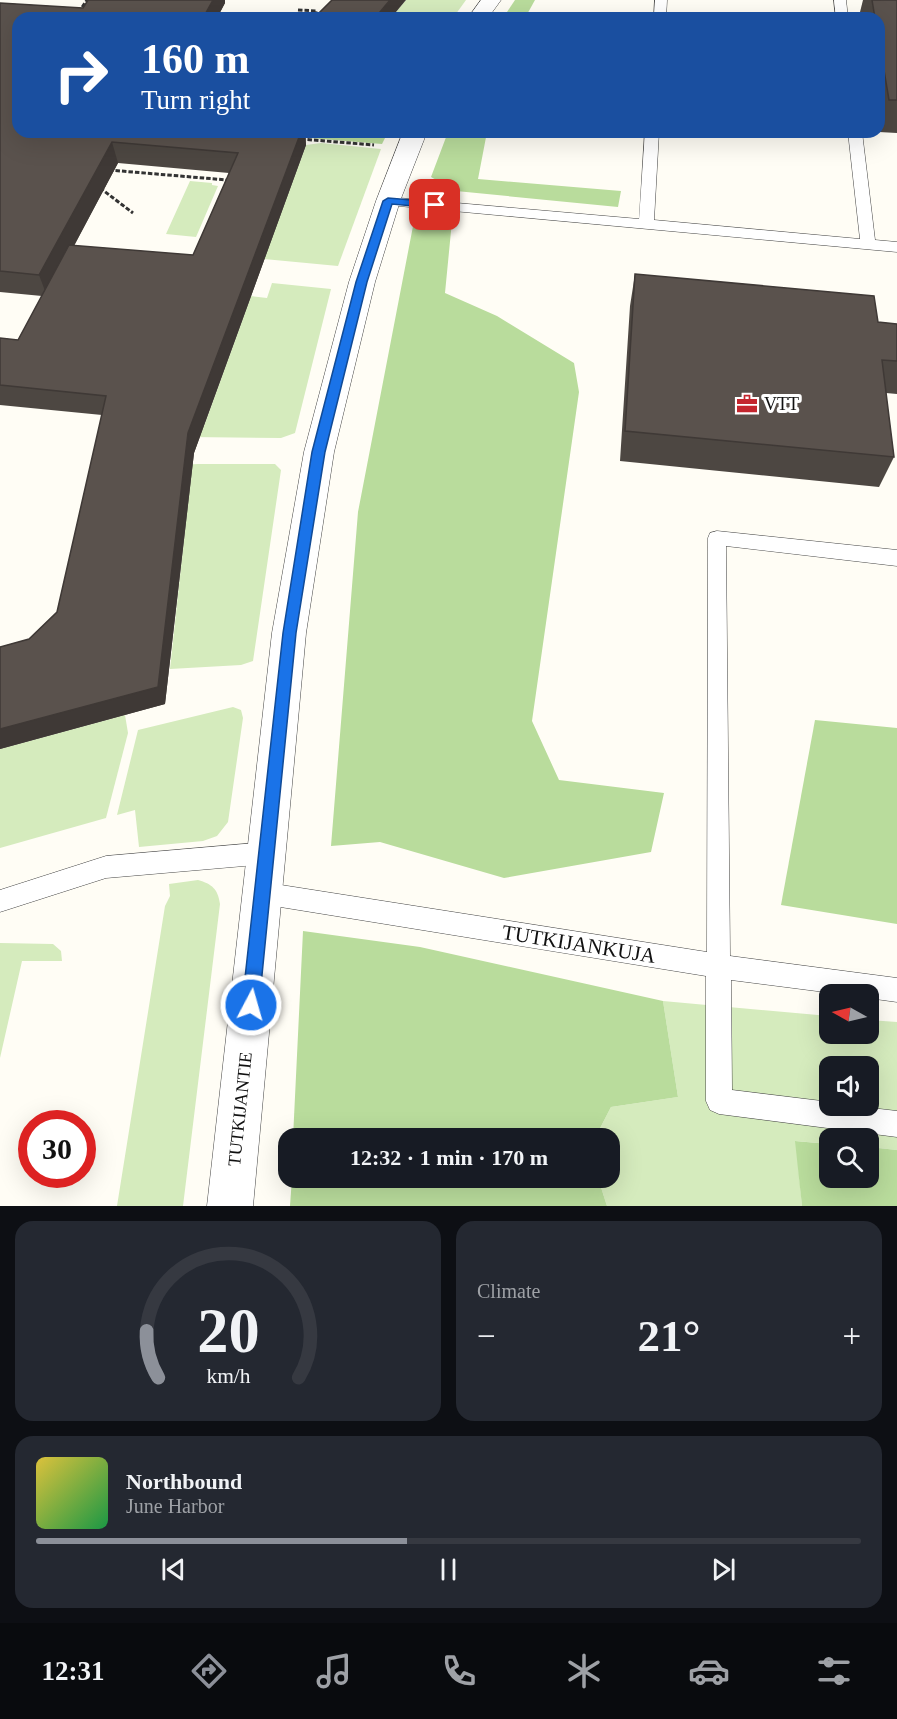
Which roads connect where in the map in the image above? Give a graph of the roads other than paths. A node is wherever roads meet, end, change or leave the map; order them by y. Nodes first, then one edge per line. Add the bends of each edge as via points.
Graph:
1 (491, 0) edge
2 (482, 12) edge
3 (413, 138) edge
4 (652, 138) edge
5 (856, 138) edge
6 (388, 201) junction
7 (646, 225) junction
8 (868, 245) junction
9 (897, 248) edge
10 (897, 558) edge
11 (267, 853) junction
12 (262, 893) junction
13 (0, 901) edge
14 (718, 966) junction
15 (897, 990) edge
16 (897, 1124) edge
17 (230, 1206) edge

1 - 2 street
3 - 6 street, TUTKIJANTIE
4 - 7 lane
5 - 8 lane
6 - 7 lane
6 - 11 street, TUTKIJANTIE via 362,282 319,452 290,633
7 - 8 lane
8 - 9 lane
10 - 14 lane via 717,538
11 - 12 street, TUTKIJANTIE
11 - 13 lane via 106,867
12 - 14 lane, TUTKIJANKUJA
12 - 17 street, TUTKIJANTIE
14 - 15 lane, TUTKIJANKUJA
14 - 16 lane via 719,1101

